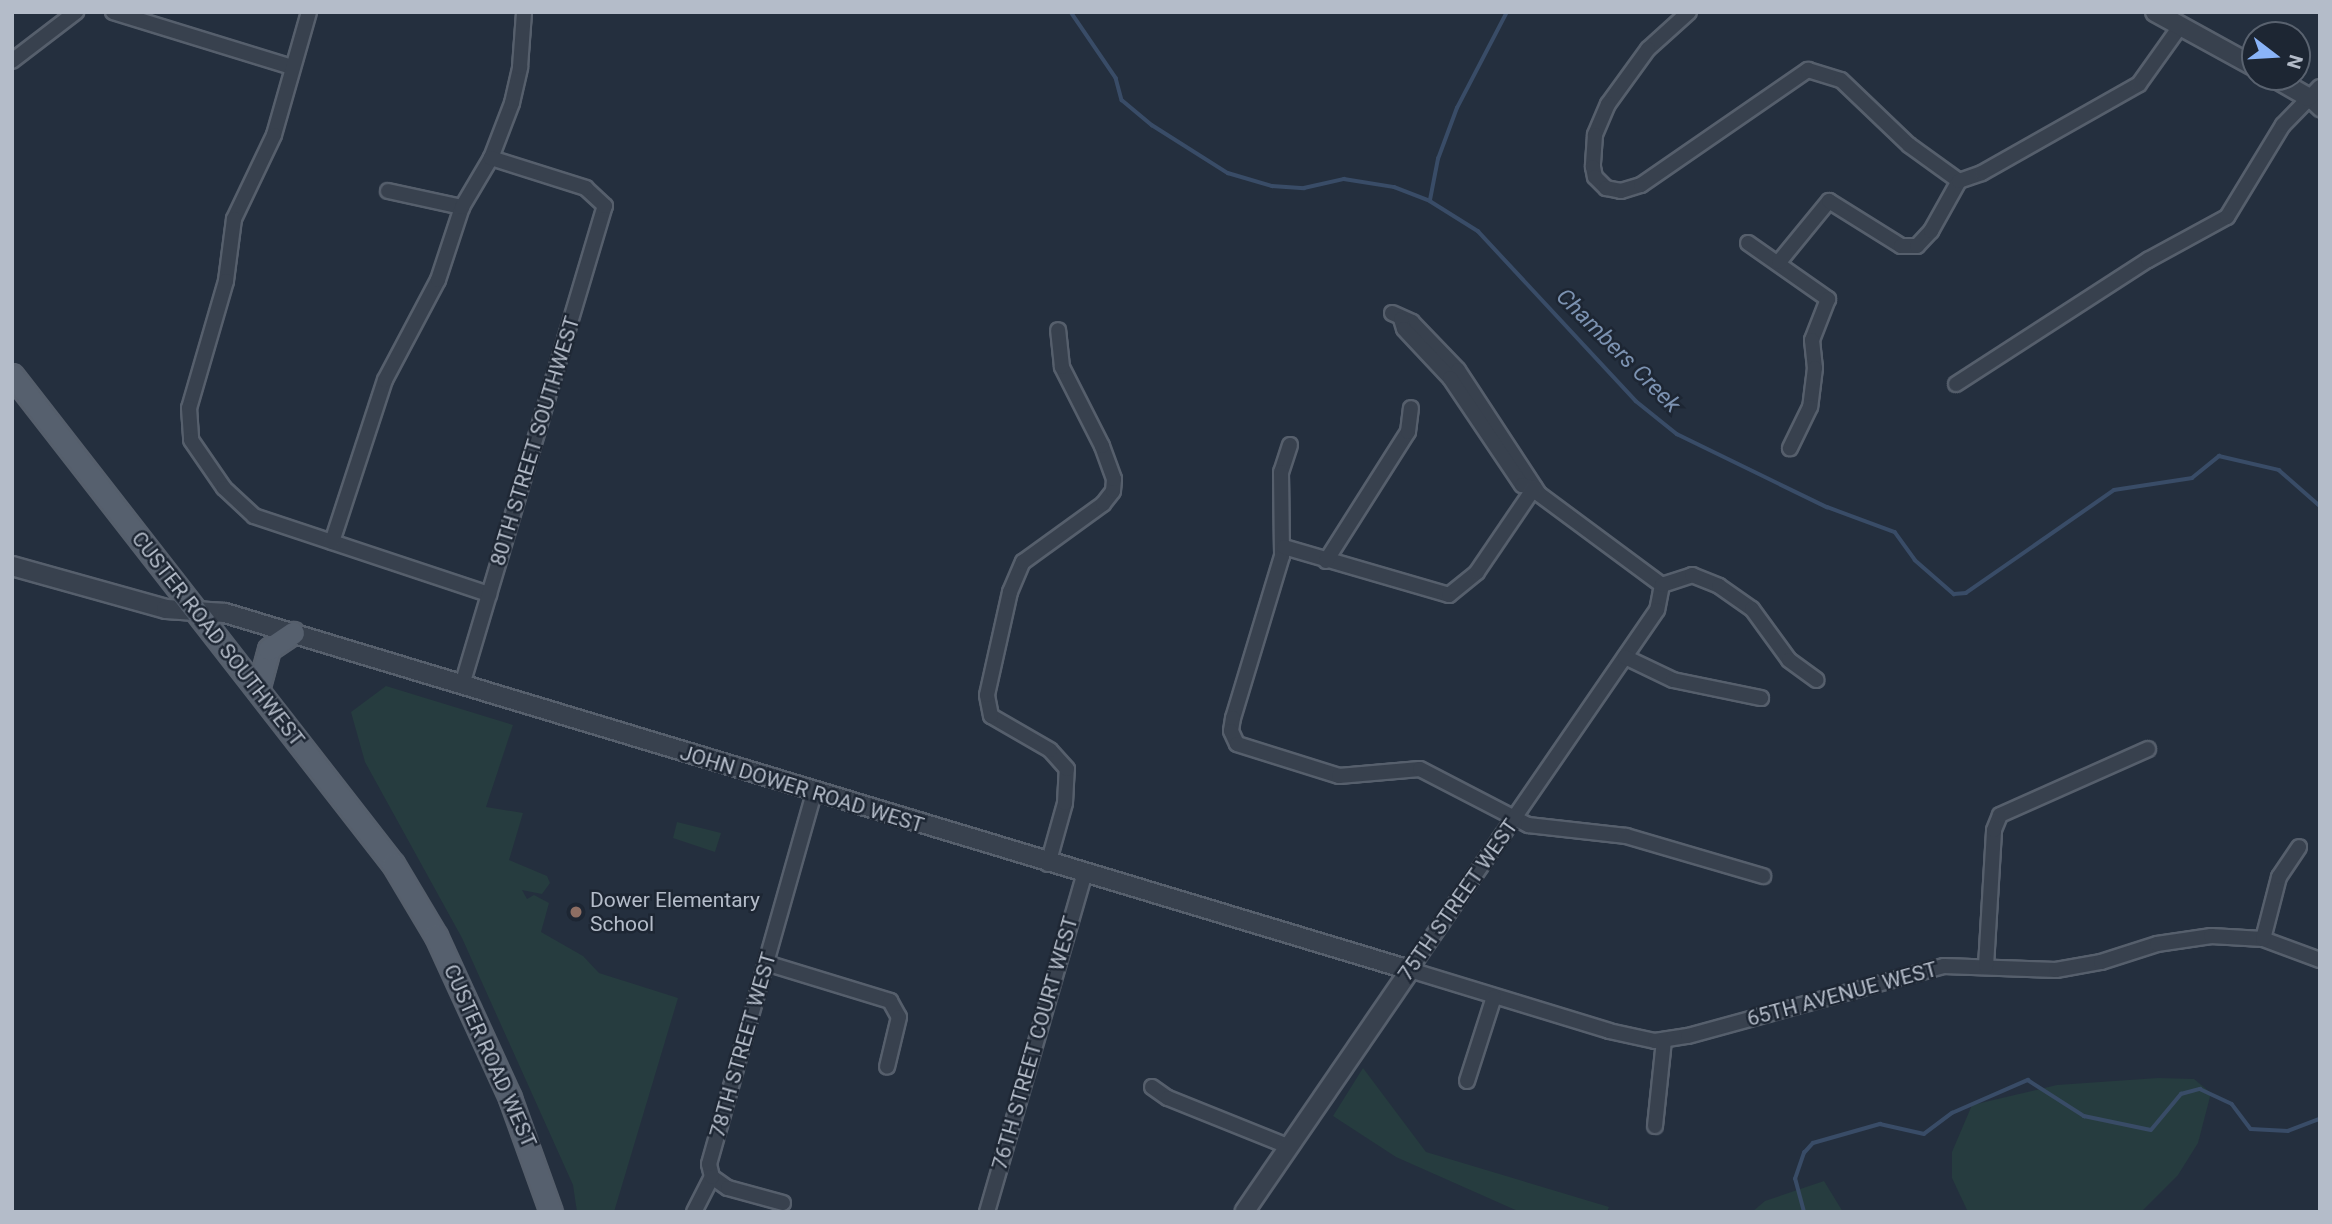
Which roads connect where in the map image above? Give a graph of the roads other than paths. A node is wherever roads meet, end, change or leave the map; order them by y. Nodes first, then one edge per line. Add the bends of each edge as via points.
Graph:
1 (76, 12) edge
2 (113, 12) edge
3 (309, 12) edge
4 (524, 12) edge
5 (1689, 12) edge
6 (2155, 12) edge
7 (2179, 28) junction
8 (2241, 60) edge
9 (12, 61) edge
10 (292, 67) junction
11 (2315, 98) edge
12 (491, 158) junction
13 (1959, 181) junction
14 (388, 191) dead end
15 (462, 207) junction
16 (1748, 243) dead end
17 (1779, 262) junction
18 (1396, 316) dead end
19 (1058, 330) dead end
20 (12, 375) edge
21 (1956, 384) dead end
22 (1411, 408) dead end
23 (1290, 445) dead end
24 (1790, 448) dead end
25 (1534, 488) junction
26 (332, 542) junction
27 (1283, 547) junction
28 (1326, 561) junction
29 (12, 566) edge
30 (1662, 585) junction
31 (488, 594) junction
32 (195, 611) junction
33 (293, 633) junction
34 (1625, 657) junction
35 (1817, 680) dead end
36 (462, 685) junction
37 (258, 690) junction
38 (1761, 698) dead end
39 (2148, 749) dead end
40 (814, 794) junction
41 (1514, 819) junction
42 (2299, 848) dead end
43 (1048, 864) junction
44 (1084, 875) junction
45 (1763, 876) dead end
46 (418, 906) joint
47 (2263, 939) junction
48 (2320, 960) edge
49 (766, 963) junction
50 (1986, 966) junction
51 (1410, 970) junction
52 (1494, 997) junction
53 (1664, 1040) junction
54 (887, 1067) dead end
55 (1467, 1081) dead end
56 (1152, 1087) dead end
57 (1655, 1126) dead end
58 (1285, 1145) junction
59 (712, 1177) junction
60 (783, 1203) dead end
61 (551, 1212) edge
62 (694, 1212) edge
63 (987, 1212) edge
64 (1244, 1212) edge

1 - 9 street
2 - 10 street
3 - 10 street
4 - 12 street via 519,75
5 - 13 street via 1648,49 1608,104 1595,135 1593,166 1595,177 1605,188 1621,191 1642,185 1808,70 1841,80 1909,145
6 - 7 street
7 - 8 street
7 - 13 street via 2139,84 1982,173
10 - 26 street via 274,135 234,219 226,281 189,408 189,431 198,453 244,509
11 - 21 street via 2271,142 2227,217 2148,260
12 - 15 street
12 - 31 street, 80TH STREET SOUTHWEST via 586,188 605,205
13 - 17 street via 1931,231 1917,246 1900,246 1829,201 1821,205
14 - 15 street
15 - 26 street via 438,280 385,380
16 - 17 street
17 - 24 street via 1826,295 1829,304 1812,340 1815,368 1810,407
18 - 25 street via 1450,378 1522,485
19 - 43 street via 1062,367 1102,446 1114,479 1113,491 1103,504 1023,562 1010,592 987,695 991,716 1050,750 1067,769 1067,792
20 - 32 main road, CUSTER ROAD SOUTHWEST
22 - 28 street via 1408,432
23 - 27 street via 1281,471
25 - 28 street via 1477,572 1453,594 1433,593
25 - 30 street
26 - 31 street
27 - 28 street
27 - 41 street via 1233,718 1232,736 1250,752 1339,776 1420,769 1442,776
29 - 32 street, JOHN DOWER ROAD WEST via 166,609
30 - 34 street, 75TH STREET WEST via 1658,607
30 - 35 street via 1688,575 1719,586 1752,609 1789,660
31 - 36 street, 80TH STREET SOUTHWEST
32 - 33 street, JOHN DOWER ROAD WEST via 225,613
32 - 37 main road, CUSTER ROAD SOUTHWEST
33 - 36 street, JOHN DOWER ROAD WEST
33 - 37 main road via 268,649
34 - 38 street via 1672,680
34 - 41 street, 75TH STREET WEST
36 - 40 street, JOHN DOWER ROAD WEST
37 - 46 main road, CUSTER ROAD SOUTHWEST via 378,841
39 - 50 street via 2000,815 1993,840
40 - 43 street, JOHN DOWER ROAD WEST
40 - 49 street, 78TH STREET WEST
41 - 45 street via 1537,827 1643,839
41 - 51 street, 75TH STREET WEST
42 - 47 street via 2279,877
43 - 44 street, JOHN DOWER ROAD WEST
44 - 51 street, JOHN DOWER ROAD WEST
44 - 63 street, 76TH STREET COURT WEST
46 - 61 main road, CUSTER ROAD WEST via 510,1098
47 - 48 street, 65TH AVENUE WEST
47 - 50 street, 65TH AVENUE WEST via 2176,940 2056,970
49 - 54 street via 881,997 894,1007 897,1029
49 - 59 street, 78TH STREET WEST via 709,1164
50 - 53 street, 65TH AVENUE WEST via 1944,966 1905,974
51 - 52 street, 65TH AVENUE WEST
51 - 58 street, 75TH STREET WEST
52 - 53 street, 65TH AVENUE WEST via 1629,1036
52 - 55 street
53 - 57 street
56 - 58 street via 1168,1098
58 - 64 street, 75TH STREET WEST
59 - 60 street via 728,1188
59 - 62 street, 78TH STREET WEST

